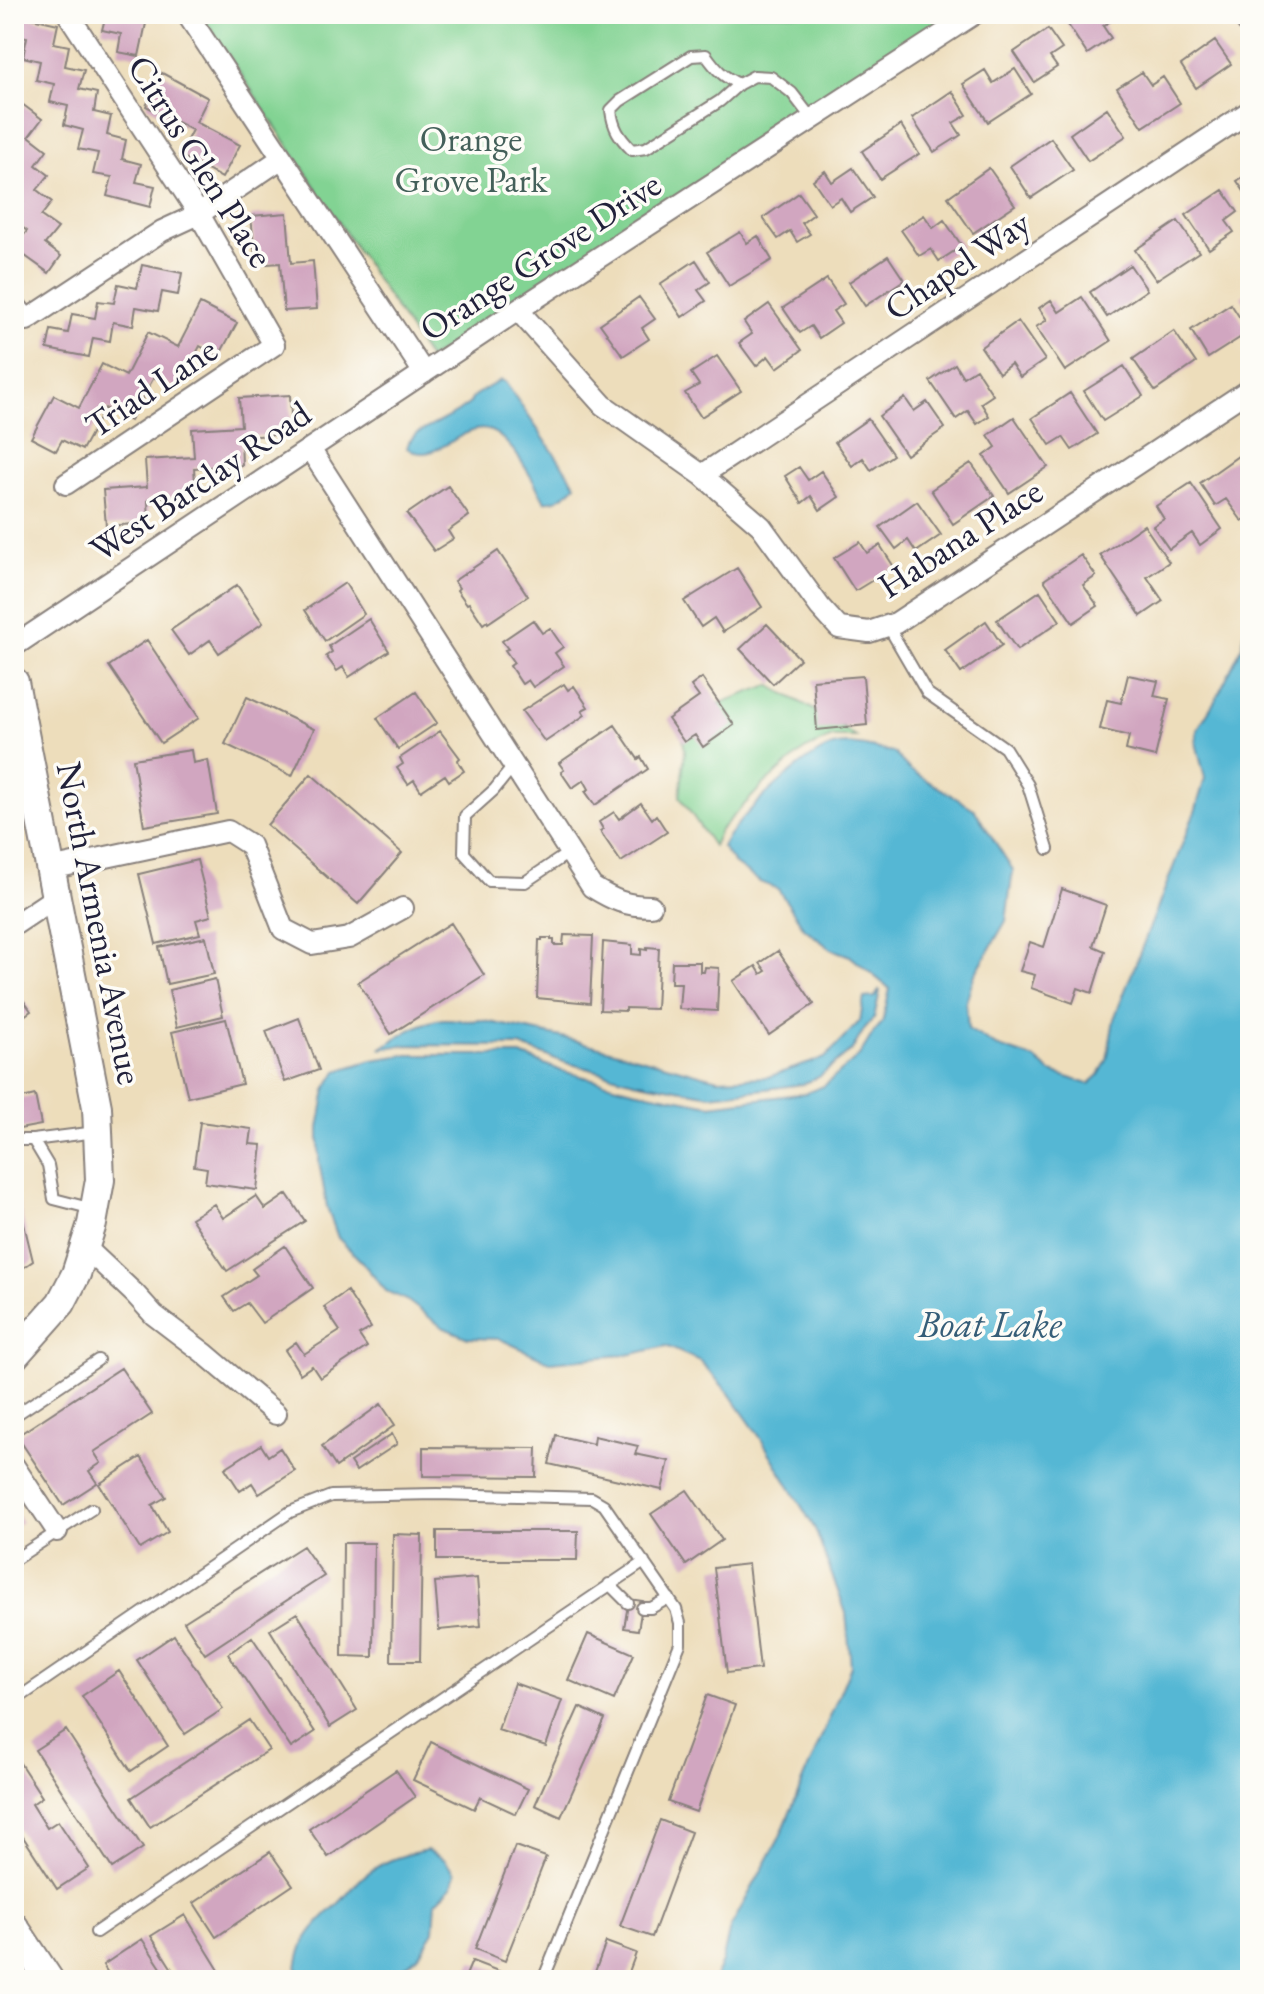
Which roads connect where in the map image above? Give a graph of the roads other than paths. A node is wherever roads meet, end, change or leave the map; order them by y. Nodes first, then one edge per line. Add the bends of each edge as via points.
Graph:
1 (68, 14) edge
2 (187, 14) edge
3 (974, 14) edge
4 (739, 84) junction
5 (1250, 111) edge
6 (812, 119) junction
7 (282, 158) junction
8 (199, 214) junction
9 (14, 304) edge
10 (518, 310) junction
11 (274, 345) joint
12 (424, 373) junction
13 (1250, 389) edge
14 (310, 449) junction
15 (702, 475) junction
16 (66, 484) dead end
17 (888, 626) junction
18 (14, 646) edge
19 (14, 682) edge
20 (514, 765) junction
21 (1048, 849) dead end
22 (570, 852) junction
23 (50, 869) junction
24 (56, 897) junction
25 (651, 906) dead end
26 (403, 908) dead end
27 (14, 925) edge
28 (98, 1132) junction
29 (14, 1140) edge
30 (33, 1140) junction
31 (95, 1209) junction
32 (85, 1247) junction
33 (14, 1356) edge
34 (98, 1360) dead end
35 (276, 1414) dead end
36 (14, 1416) edge
37 (14, 1466) edge
38 (92, 1509) dead end
39 (57, 1531) junction
40 (14, 1560) edge
41 (644, 1562) junction
42 (609, 1584) junction
43 (669, 1598) junction
44 (628, 1603) dead end
45 (642, 1608) dead end
46 (14, 1701) edge
47 (14, 1927) edge
48 (96, 1932) dead end
49 (49, 1980) edge
50 (543, 1980) edge

1 - 8 street, Citrus Glen Place
2 - 7 street, Orange Grove Drive
3 - 6 street, Orange Grove Drive
4 - 4 lane via 646,148 632,150 612,124 611,110 620,101 691,56 706,55 725,78
4 - 6 lane via 754,76 771,77
5 - 15 street, Chapel Way
6 - 10 street, Orange Grove Drive
7 - 8 street
7 - 12 street, Orange Grove Drive
8 - 9 street via 162,231 27,320
8 - 11 street, Citrus Glen Place
10 - 12 street, Orange Grove Drive
10 - 15 street, Habana Place via 603,405
11 - 16 street, Triad Lane
12 - 14 street, West Barclay Road
13 - 17 street, Habana Place
14 - 18 street, West Barclay Road
14 - 20 street
15 - 17 street, Habana Place via 761,526 839,628 869,632
17 - 21 lane via 927,693 1005,748 1028,785
19 - 23 main road, North Armenia Avenue
20 - 22 street
20 - 22 lane via 465,816 464,853 489,881 525,882
22 - 25 street via 592,887 614,901
23 - 24 main road, North Armenia Avenue
23 - 26 street via 228,831 250,845 283,929 312,944 349,938
24 - 27 street
24 - 28 main road, North Armenia Avenue
28 - 30 lane
28 - 31 main road, North Armenia Avenue
29 - 30 lane
30 - 31 lane via 48,1165 54,1199
31 - 32 main road, North Armenia Avenue
32 - 33 main road, North Armenia Avenue via 61,1303
32 - 35 street via 154,1315
34 - 36 lane
37 - 39 street
38 - 39 lane
39 - 40 lane
41 - 42 lane
41 - 43 lane
41 - 46 lane via 604,1505 592,1498 331,1496 290,1512
42 - 44 lane
42 - 48 lane
43 - 45 lane
43 - 50 lane via 680,1623 680,1644
47 - 49 main road

